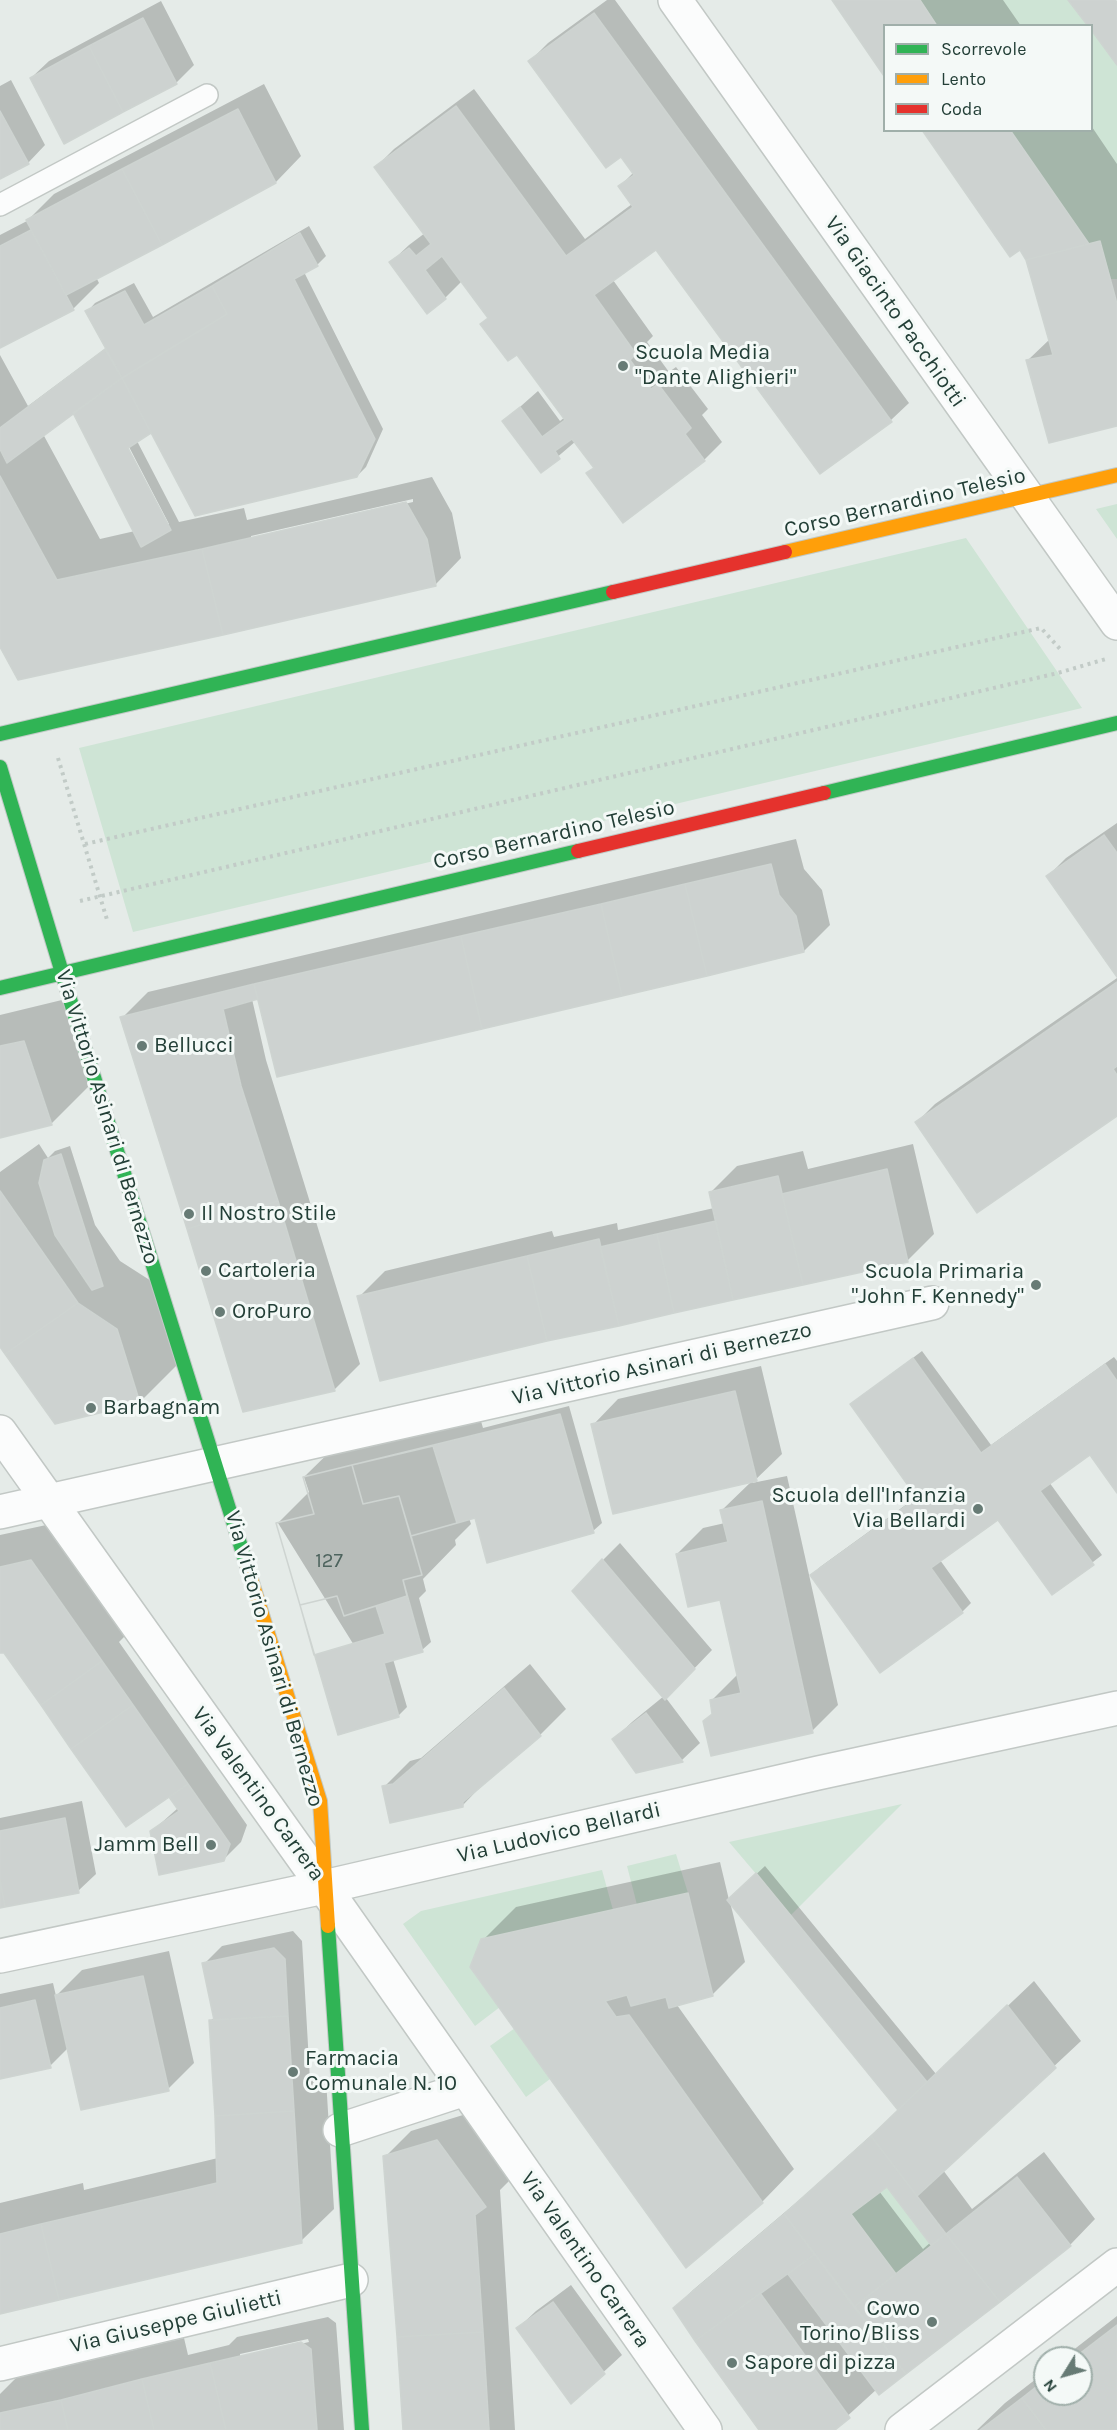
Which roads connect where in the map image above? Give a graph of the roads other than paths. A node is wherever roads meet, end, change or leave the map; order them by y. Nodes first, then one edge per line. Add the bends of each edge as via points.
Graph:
1 (675, 0) edge
2 (207, 95) dead end
3 (0, 205) edge
4 (1117, 475) edge
5 (1027, 496) junction
6 (1117, 623) edge
7 (1117, 723) edge
8 (0, 734) edge
9 (0, 767) edge
10 (62, 973) junction
11 (0, 988) edge
12 (932, 1303) dead end
13 (0, 1432) edge
14 (216, 1465) junction
15 (49, 1501) junction
16 (0, 1512) edge
17 (1117, 1708) edge
18 (324, 1887) junction
19 (0, 1956) edge
20 (465, 2089) junction
21 (340, 2130) junction
22 (1117, 2265) edge
23 (351, 2280) junction
24 (0, 2364) edge
25 (362, 2430) edge
26 (705, 2430) edge
27 (903, 2430) edge

1 - 5 street, Via Giacinto Pacchiotti
2 - 3 lane
4 - 5 street, Corso Bernardino Telesio
5 - 6 street, Via Giacinto Pacchiotti
5 - 8 street, Corso Bernardino Telesio
7 - 10 street, Corso Bernardino Telesio
9 - 10 street, Via Vittorio Asinari di Bernezzo
10 - 11 street, Corso Bernardino Telesio
10 - 14 street, Via Vittorio Asinari di Bernezzo
12 - 14 street, Via Vittorio Asinari di Bernezzo
13 - 15 street, Via Valentino Carrera
14 - 15 street
14 - 18 street, Via Vittorio Asinari di Bernezzo via 320,1801
15 - 16 street
15 - 18 street, Via Valentino Carrera
17 - 18 street, Via Ludovico Bellardi
18 - 19 street, Via Ludovico Bellardi
18 - 20 street, Via Valentino Carrera
18 - 21 street, Via Vittorio Asinari di Bernezzo
20 - 21 street
20 - 26 street, Via Valentino Carrera
21 - 23 street, Via Vittorio Asinari di Bernezzo
22 - 27 street
23 - 24 street, Via Giuseppe Giulietti
23 - 25 street, Via Vittorio Asinari di Bernezzo

